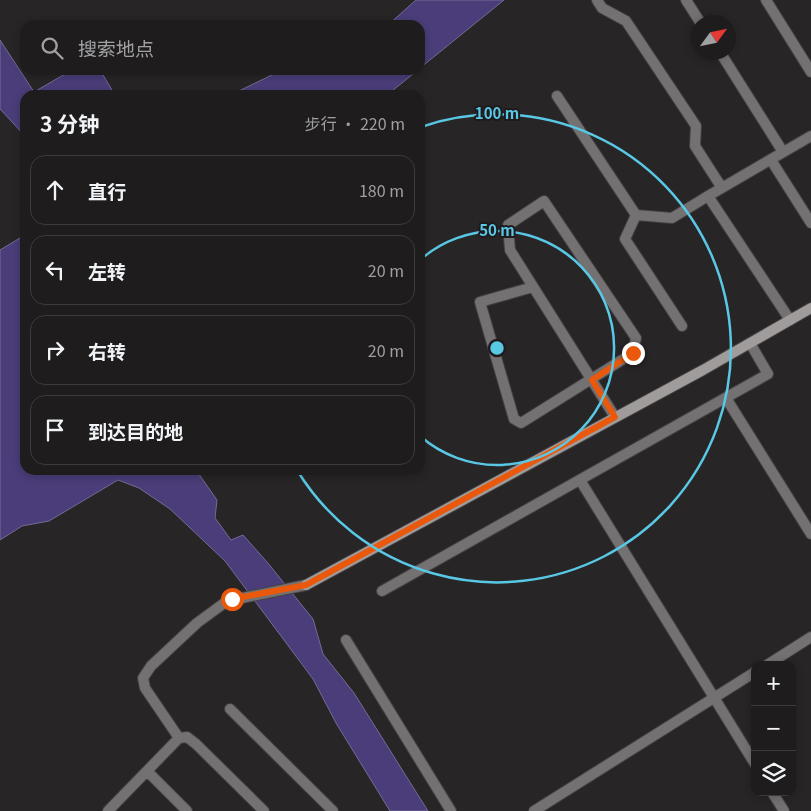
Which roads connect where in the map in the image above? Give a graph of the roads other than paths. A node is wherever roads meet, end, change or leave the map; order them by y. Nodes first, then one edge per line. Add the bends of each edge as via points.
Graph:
1 (597, 0) edge
2 (686, 0) edge
3 (766, 0) edge
4 (696, 15) edge
5 (725, 60) edge
6 (811, 72) edge
7 (556, 96) dead end
8 (811, 136) edge
9 (783, 152) junction
10 (771, 160) junction
11 (722, 188) junction
12 (708, 196) junction
13 (636, 215) junction
14 (811, 223) edge
15 (533, 287) junction
16 (811, 308) edge
17 (790, 320) junction
18 (682, 326) dead end
19 (750, 343) junction
20 (592, 380) junction
21 (726, 398) junction
22 (615, 417) junction
23 (580, 480) junction
24 (811, 534) edge
25 (382, 592) dead end
26 (811, 637) edge
27 (346, 640) dead end
28 (773, 661) edge
29 (751, 675) edge
30 (714, 698) junction
31 (230, 710) dead end
32 (179, 738) junction
33 (751, 758) edge
34 (147, 771) junction
35 (775, 796) edge
36 (108, 811) edge
37 (187, 811) edge
38 (264, 811) edge
39 (332, 811) edge
40 (451, 811) edge
41 (534, 811) edge
42 (784, 811) edge

1 - 11 street via 602,8 626,21 696,126 695,146
2 - 4 street
3 - 6 street
5 - 9 street
7 - 13 street
8 - 9 street
9 - 10 street
10 - 11 street
10 - 14 street
11 - 12 street
12 - 13 street via 672,218
12 - 17 street
13 - 18 street via 625,239
15 - 20 street
15 - 20 street via 480,302 514,419 521,423
15 - 20 street via 510,250 508,225 544,201 636,338 633,353
16 - 17 street
17 - 19 street
19 - 21 street via 768,374
19 - 22 street
20 - 22 street
21 - 23 street
21 - 24 street
22 - 32 street via 306,585 232,599 197,622 151,666 143,678 145,688
23 - 25 street
23 - 30 street
26 - 28 street
27 - 40 street
29 - 30 street
30 - 33 street
30 - 41 street
31 - 39 street
32 - 34 street
32 - 38 street via 187,737 196,744
34 - 36 street
34 - 37 street
35 - 42 street

